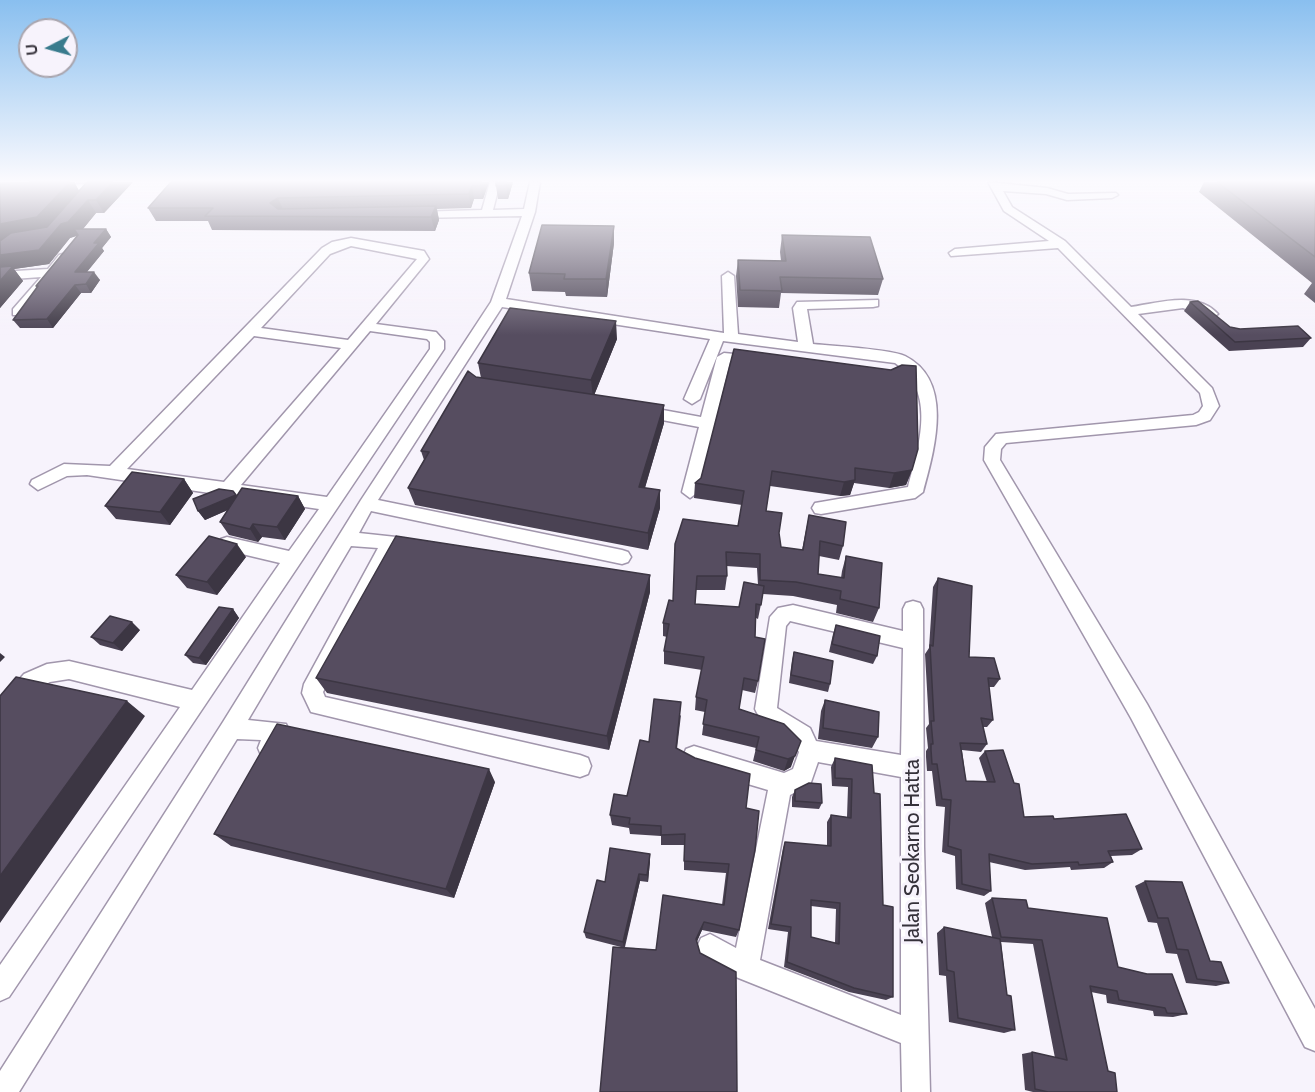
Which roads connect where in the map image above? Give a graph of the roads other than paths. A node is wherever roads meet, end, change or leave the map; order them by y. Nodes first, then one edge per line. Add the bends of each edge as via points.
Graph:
1 (522, 233) edge
2 (1044, 233) edge
3 (1061, 244) junction
4 (48, 250) edge
5 (955, 253) dead end
6 (52, 273) junction
7 (0, 276) edge
8 (728, 276) dead end
9 (498, 302) junction
10 (873, 303) dead end
11 (1129, 311) junction
12 (18, 312) edge
13 (1223, 325) edge
14 (368, 327) junction
15 (251, 331) junction
16 (724, 337) junction
17 (351, 345) junction
18 (806, 346) junction
19 (899, 359) junction
20 (766, 361) edge
21 (895, 375) edge
22 (692, 399) dead end
23 (621, 408) edge
24 (707, 423) junction
25 (113, 473) junction
26 (38, 484) dead end
27 (228, 489) junction
28 (690, 492) dead end
29 (330, 504) junction
30 (367, 504) junction
31 (821, 508) dead end
32 (347, 539) junction
33 (227, 543) edge
34 (622, 557) dead end
35 (293, 559) junction
36 (913, 609) dead end
37 (913, 642) junction
38 (196, 701) junction
39 (0, 717) edge
40 (231, 729) junction
41 (810, 752) junction
42 (694, 757) edge
43 (261, 762) edge
44 (580, 766) dead end
45 (913, 768) junction
46 (784, 784) junction
47 (710, 946) dead end
48 (745, 968) junction
49 (0, 988) edge
50 (914, 1034) junction
51 (1315, 1037) edge
52 (3, 1092) edge
53 (916, 1092) edge

1 - 9 street
2 - 3 street
3 - 5 street
3 - 11 street
4 - 6 street via 70,248
6 - 7 street
6 - 12 street
8 - 16 street
9 - 16 street
9 - 30 street
10 - 18 street via 802,305
11 - 13 street via 1196,304
11 - 51 street via 1207,391 1211,406 1205,416 1196,420 1002,438 993,447 992,460 1139,711
14 - 15 street via 423,259 420,254 351,242 336,245
14 - 17 street
14 - 29 street via 430,335 437,341 437,349
15 - 17 street
15 - 25 street
16 - 18 street
16 - 22 street
17 - 27 street
18 - 19 street
19 - 21 street
19 - 31 street via 917,369 927,388 925,452 915,492
20 - 24 street via 724,357
23 - 24 street
24 - 28 street
25 - 26 street via 64,470
25 - 27 street
27 - 29 street
29 - 35 street
30 - 32 street
30 - 34 street
32 - 40 street
32 - 44 street via 399,543 314,684 312,693 318,705
33 - 35 street
35 - 38 street
36 - 37 street, Jalan Seokarno Hatta
37 - 41 street via 793,613 781,617 766,709 802,735
37 - 45 street, Jalan Seokarno Hatta
38 - 39 street via 69,670 47,673 30,681
38 - 49 street
40 - 43 street via 278,731
40 - 52 street
41 - 45 street
41 - 46 street via 802,777
42 - 46 street
45 - 50 street, Jalan Seokarno Hatta
46 - 48 street via 779,791
47 - 48 street
48 - 50 street
50 - 53 street, Jalan Seokarno Hatta

